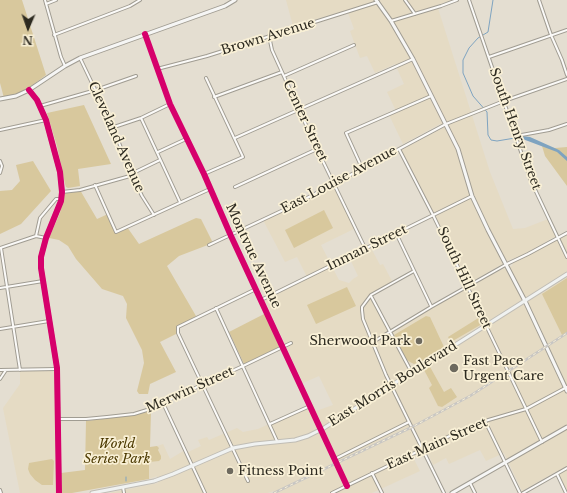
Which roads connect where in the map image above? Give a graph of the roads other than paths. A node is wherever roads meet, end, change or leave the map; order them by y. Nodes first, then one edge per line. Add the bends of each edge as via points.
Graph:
1 (45, 0) edge
2 (56, 0) edge
3 (140, 0) edge
4 (235, 0) edge
5 (405, 0) edge
6 (457, 0) edge
7 (469, 0) edge
8 (539, 0) edge
9 (377, 1) edge
10 (46, 4) junction
11 (415, 14) junction
12 (391, 21) junction
13 (567, 30) edge
14 (146, 34) junction
15 (54, 35) junction
16 (551, 35) junction
17 (268, 36) junction
18 (354, 45) dead end
19 (490, 57) junction
20 (80, 58) junction
21 (412, 59) junction
22 (65, 66) junction
23 (157, 69) junction
24 (282, 72) junction
25 (567, 75) edge
26 (136, 76) dead end
27 (284, 76) junction
28 (206, 78) dead end
29 (567, 79) edge
30 (29, 90) junction
31 (96, 90) junction
32 (431, 95) junction
33 (214, 97) junction
34 (0, 99) edge
35 (504, 102) junction
36 (170, 104) junction
37 (40, 106) junction
38 (299, 109) junction
39 (141, 118) junction
40 (46, 120) junction
41 (446, 124) junction
42 (567, 124) edge
43 (114, 127) junction
44 (0, 130) edge
45 (516, 136) junction
46 (235, 138) junction
47 (186, 139) junction
48 (317, 149) junction
49 (399, 149) junction
50 (158, 152) junction
51 (160, 160) junction
52 (0, 161) edge
53 (362, 168) junction
54 (0, 173) edge
55 (131, 174) junction
56 (204, 174) junction
57 (334, 183) junction
58 (96, 185) junction
59 (235, 188) dead end
60 (210, 189) junction
61 (62, 192) junction
62 (472, 196) junction
63 (61, 199) junction
64 (180, 202) junction
65 (154, 215) junction
66 (433, 215) junction
67 (396, 233) junction
68 (567, 233) edge
69 (36, 236) junction
70 (231, 236) junction
71 (46, 238) junction
72 (558, 238) junction
73 (210, 245) dead end
74 (1, 248) edge
75 (365, 248) junction
76 (567, 257) edge
77 (507, 264) junction
78 (414, 271) junction
79 (567, 274) edge
80 (43, 281) junction
81 (468, 286) junction
82 (0, 288) edge
83 (6, 288) junction
84 (256, 289) junction
85 (371, 295) junction
86 (261, 300) junction
87 (525, 301) junction
88 (431, 307) junction
89 (216, 308) junction
90 (49, 321) junction
91 (486, 325) junction
92 (13, 327) junction
93 (0, 329) edge
94 (390, 332) junction
95 (372, 342) junction
96 (291, 343) dead end
97 (284, 347) junction
98 (243, 366) junction
99 (57, 368) junction
100 (0, 370) edge
101 (6, 370) junction
102 (20, 370) junction
103 (412, 373) junction
104 (0, 379) edge
105 (202, 385) junction
106 (392, 385) junction
107 (567, 389) edge
108 (163, 403) junction
109 (310, 406) junction
110 (526, 409) junction
111 (59, 419) junction
112 (485, 421) junction
113 (409, 422) junction
114 (270, 424) junction
115 (567, 427) edge
116 (321, 430) junction
117 (277, 441) junction
118 (542, 442) junction
119 (233, 448) junction
120 (423, 449) junction
121 (335, 459) junction
122 (506, 462) junction
123 (192, 466) junction
124 (567, 468) edge
125 (372, 473) junction
126 (557, 474) junction
127 (248, 481) dead end
128 (470, 483) junction
129 (347, 486) junction
130 (123, 487) junction
131 (0, 490) edge
132 (339, 490) junction
133 (1, 493) edge
134 (59, 493) edge
135 (92, 493) edge
136 (124, 493) edge
137 (205, 493) edge
138 (332, 493) edge
139 (341, 493) edge
140 (382, 493) edge
141 (444, 493) edge
142 (452, 493) edge
143 (474, 493) edge
144 (520, 493) edge
145 (523, 493) edge
146 (566, 493) edge

1 - 10 street
2 - 10 street
3 - 15 street
4 - 14 street via 225,6
5 - 11 street
6 - 11 street
7 - 19 street, South Henry Street
8 - 16 street
9 - 12 street
9 - 17 street, Brown Avenue
10 - 15 street
11 - 12 street
12 - 21 street
13 - 16 street
14 - 20 street
14 - 23 street, Montvue Avenue
15 - 22 street
16 - 19 street
16 - 25 street
17 - 23 street, Brown Avenue
17 - 24 street, Center Street
18 - 27 street
19 - 35 street, South Henry Street
20 - 22 street
20 - 31 street, Cleveland Avenue
21 - 32 street
21 - 38 street
22 - 30 street
23 - 36 street, Montvue Avenue
24 - 27 street, Center Street
24 - 33 street
26 - 31 street
27 - 38 street, Center Street
28 - 33 street
29 - 35 street, East Louise Avenue
30 - 34 street
30 - 37 street
31 - 37 street
31 - 43 street, Cleveland Avenue
32 - 41 street
32 - 53 street via 346,133
33 - 46 street
35 - 41 street, East Louise Avenue
35 - 45 street, South Henry Street
36 - 39 street
36 - 47 street, Montvue Avenue
37 - 40 street
38 - 46 street
38 - 48 street, Center Street
39 - 43 street
39 - 50 street
40 - 44 street
40 - 61 street via 60,172
41 - 49 street, East Louise Avenue
41 - 62 street via 458,149
42 - 45 street
43 - 55 street, Cleveland Avenue
45 - 72 street, South Henry Street via 531,181
46 - 56 street via 243,157
47 - 50 street
47 - 56 street, Montvue Avenue
48 - 57 street, Center Street
48 - 59 street
49 - 53 street, East Louise Avenue
49 - 66 street, South Hill Street
50 - 51 street
51 - 55 street
51 - 64 street
52 - 54 street
53 - 57 street, East Louise Avenue
55 - 58 street
55 - 65 street, Cleveland Avenue
56 - 60 street, Montvue Avenue
57 - 70 street, East Louise Avenue
57 - 75 street, Center Street
58 - 61 street
58 - 65 street via 116,232
60 - 64 street
60 - 70 street, Montvue Avenue
61 - 63 street
62 - 66 street, Inman Street
62 - 77 street
63 - 69 street via 56,199 40,218
63 - 71 street
64 - 65 street
66 - 67 street, Inman Street
66 - 81 street, South Hill Street
67 - 75 street, Inman Street
67 - 78 street
68 - 72 street
69 - 71 street
69 - 74 street
70 - 73 street, East Louise Avenue
70 - 84 street, Montvue Avenue
71 - 80 street via 40,268
72 - 76 street, South Henry Street
72 - 77 street
74 - 83 street
75 - 86 street, Inman Street
77 - 81 street
77 - 87 street
78 - 85 street
78 - 88 street
79 - 87 main road, East Morris Boulevard
80 - 83 street
80 - 90 street
81 - 88 street
81 - 91 street, South Hill Street
82 - 83 street
83 - 92 street
84 - 86 street, Montvue Avenue
84 - 89 street
85 - 94 street
85 - 95 street via 361,308
86 - 97 street, Montvue Avenue
87 - 91 main road, East Morris Boulevard
87 - 107 street
88 - 94 street
89 - 98 street
89 - 105 street via 178,327 178,333
90 - 92 street
90 - 99 street
91 - 103 main road, East Morris Boulevard
91 - 110 street, South Hill Street
92 - 93 street
92 - 102 street
94 - 95 street
94 - 103 street
95 - 106 street
96 - 97 street, Merwin Street
97 - 98 street, Merwin Street
97 - 109 street, Montvue Avenue
98 - 105 street, Merwin Street
98 - 114 street
99 - 102 street
99 - 111 street
100 - 101 street
101 - 102 street
101 - 104 street
103 - 106 main road, East Morris Boulevard
105 - 108 street, Merwin Street
105 - 119 street
106 - 113 street
106 - 116 main road, East Morris Boulevard
107 - 110 street, East Main Street
108 - 111 street, Merwin Street via 134,414
108 - 123 street
109 - 114 street
109 - 116 street, Montvue Avenue
110 - 112 street, East Main Street
110 - 118 street, South Hill Street
111 - 134 street
112 - 120 street, East Main Street
112 - 122 street
113 - 120 street
113 - 121 street
114 - 117 street
115 - 118 street
116 - 117 main road, East Morris Boulevard via 295,440
116 - 121 street, Montvue Avenue
117 - 119 main road, East Morris Boulevard
118 - 122 street
119 - 123 main road, East Morris Boulevard
119 - 127 street
120 - 125 street, East Main Street
120 - 141 street
121 - 129 street, Montvue Avenue
122 - 128 street
122 - 144 street
123 - 130 main road, East Morris Boulevard via 154,481
123 - 137 street
124 - 126 street
125 - 129 street, East Main Street
125 - 140 street
126 - 145 street
126 - 146 street
128 - 142 street
128 - 143 street
129 - 132 street, East Main Street
130 - 135 main road, East Morris Boulevard
130 - 136 street
131 - 133 street
132 - 138 street, East Main Street
132 - 139 street

